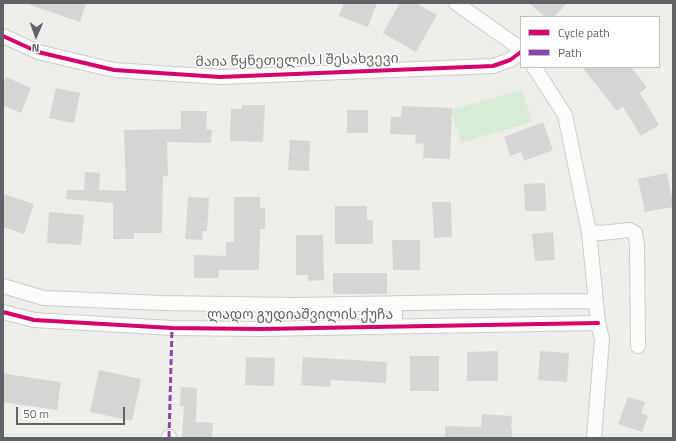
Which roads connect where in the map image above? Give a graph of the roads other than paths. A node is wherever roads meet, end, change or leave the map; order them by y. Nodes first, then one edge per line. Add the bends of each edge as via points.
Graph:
1 (456, 3) edge
2 (3, 36) edge
3 (520, 50) edge
4 (520, 52) edge
5 (535, 68) edge
6 (589, 232) junction
7 (3, 286) edge
8 (70, 299) junction
9 (596, 301) junction
10 (395, 303) junction
11 (3, 312) edge
12 (70, 322) junction
13 (598, 323) junction
14 (395, 327) junction
15 (638, 346) dead end
16 (594, 438) edge

1 - 3 street
2 - 4 street, მაია წყნეთელის I შესახვევი via 38,52 114,70 220,77 493,66 510,60
5 - 6 street via 565,115
6 - 9 street
6 - 15 street via 628,230 635,233
7 - 8 street, ლადო გუდიაშვილის ქუჩა via 44,298
8 - 10 street, ლადო გუდიაშვილის ქუჩა via 294,305
8 - 12 street
9 - 10 street, ლადო გუდიაშვილის ქუჩა
9 - 13 street
10 - 14 street
11 - 12 street, ლადო გუდიაშვილის ქუჩა via 34,320
12 - 14 street, ლადო გუდიაშვილის ქუჩა via 172,328
13 - 14 street, ლადო გუდიაშვილის ქუჩა
13 - 16 street via 602,339

